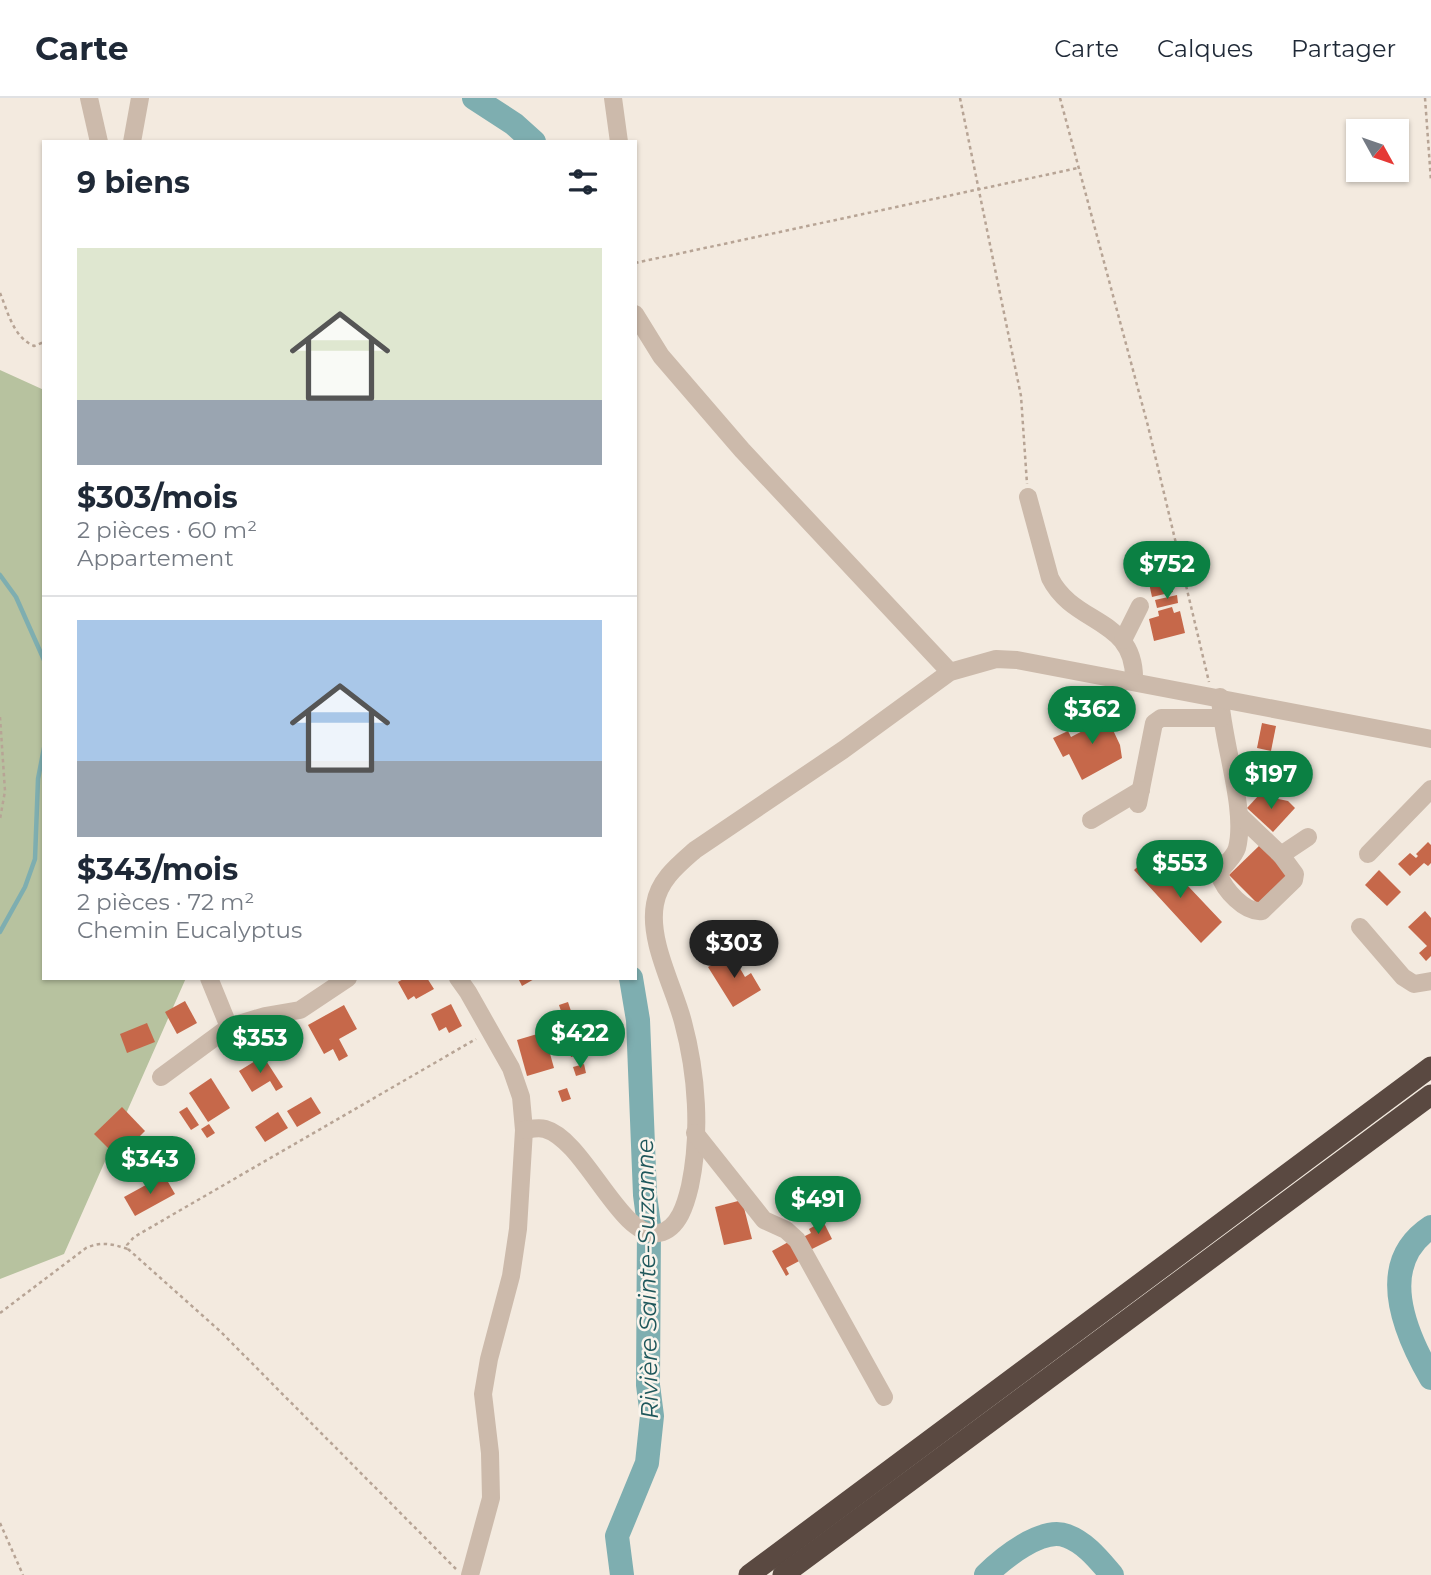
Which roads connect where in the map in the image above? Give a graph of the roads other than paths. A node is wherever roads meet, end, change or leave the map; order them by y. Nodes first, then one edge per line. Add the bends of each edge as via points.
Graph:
1 (89, 98) edge
2 (139, 98) edge
3 (613, 98) edge
4 (99, 140) edge
5 (132, 140) edge
6 (619, 140) edge
7 (637, 317) edge
8 (1028, 497) road end
9 (1140, 606) dead end
10 (1123, 640) junction
11 (950, 672) junction
12 (1134, 681) junction
13 (1216, 696) junction
14 (1221, 718) junction
15 (1431, 739) edge
16 (1431, 789) edge
17 (1239, 815) junction
18 (1091, 820) dead end
19 (1308, 837) dead end
20 (1368, 854) dead end
21 (1281, 855) junction
22 (1178, 866) dead end
23 (1219, 874) junction
24 (1360, 927) dead end
25 (210, 980) edge
26 (345, 980) edge
27 (459, 980) edge
28 (1431, 981) edge
29 (229, 1027) junction
30 (1431, 1068) edge
31 (161, 1077) dead end
32 (1431, 1095) edge
33 (524, 1130) junction
34 (695, 1133) junction
35 (884, 1397) dead end
36 (755, 1571) edge
37 (470, 1575) edge
38 (783, 1575) edge

1 - 4 street
2 - 5 street
3 - 6 street
7 - 11 street via 660,356 733,440
8 - 10 street via 1055,588
9 - 10 street
10 - 12 street via 1135,664
11 - 12 street via 996,659 1017,660
11 - 34 street via 695,850 660,886 654,905 655,928 692,1064
12 - 13 street
13 - 14 street
13 - 15 street
14 - 17 street
14 - 18 street via 1161,718 1154,723 1139,797
16 - 20 street
17 - 21 street
17 - 23 street via 1235,853
19 - 21 street
21 - 23 street via 1292,867 1294,880 1262,911 1247,908
22 - 23 street
24 - 28 street via 1403,977 1414,984
25 - 29 street
26 - 29 street via 300,1010
27 - 33 street via 517,1082
29 - 31 street
30 - 36 highway
32 - 38 highway
33 - 34 street via 539,1128 557,1134 634,1224 658,1233 675,1223 686,1203
33 - 37 street via 518,1229 483,1394 491,1498
34 - 35 street via 764,1220 797,1240

